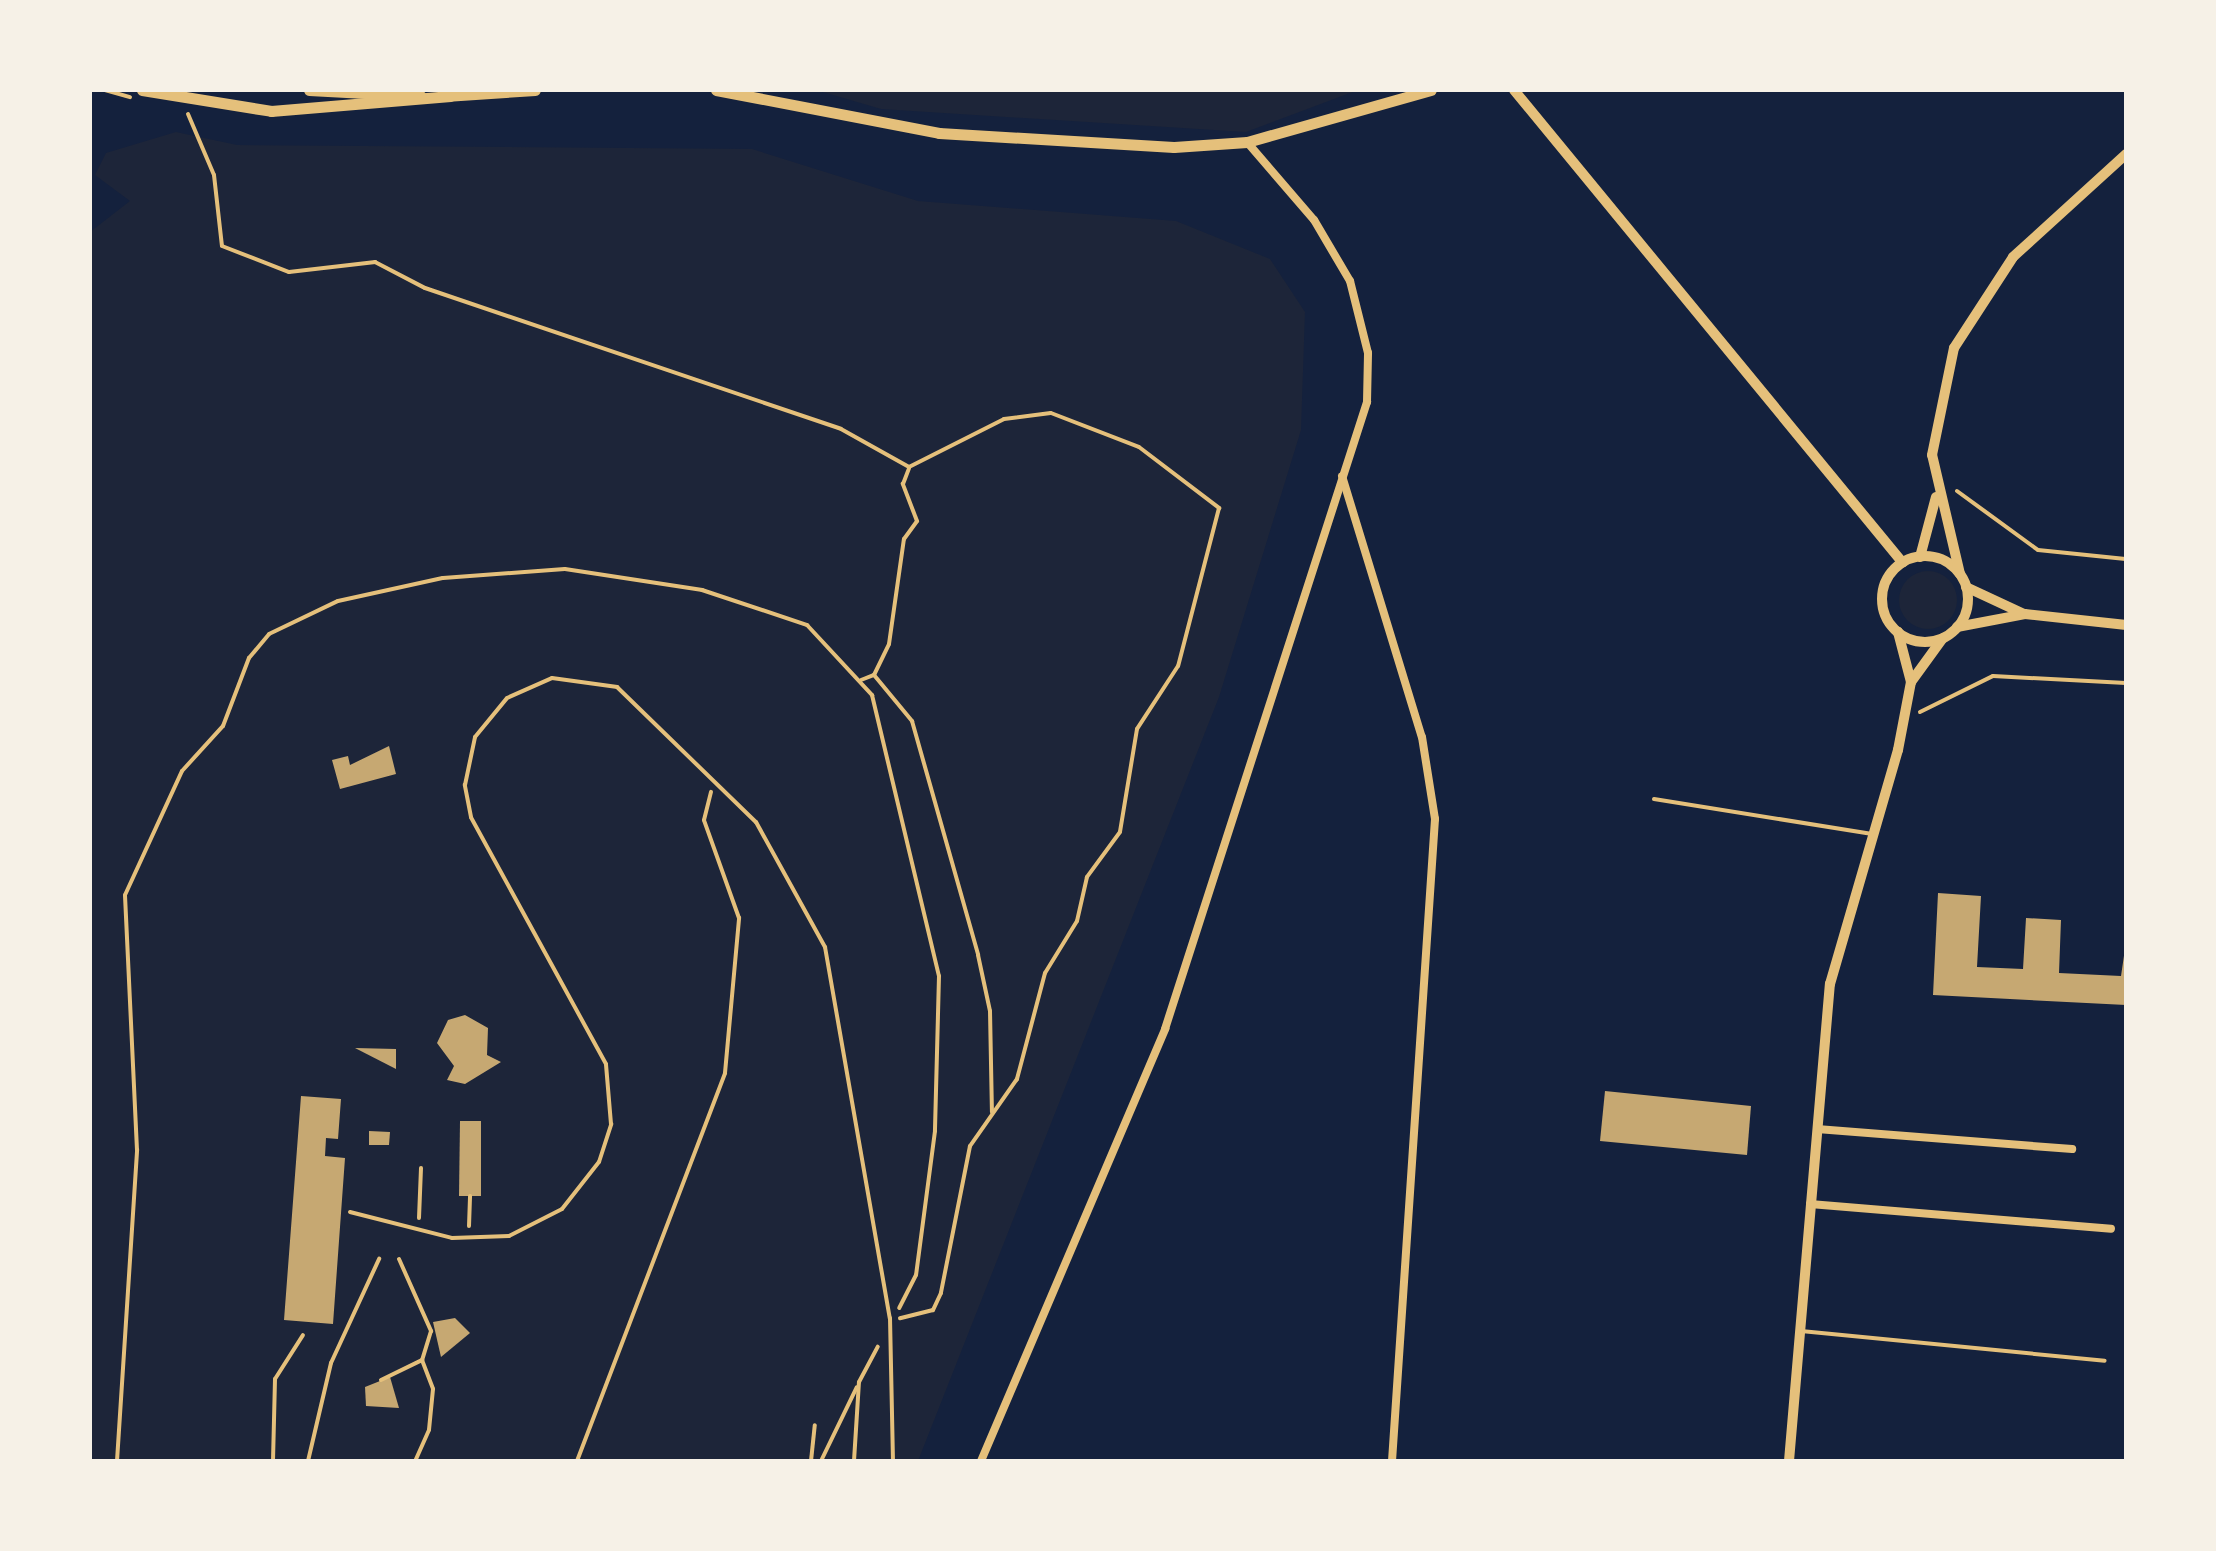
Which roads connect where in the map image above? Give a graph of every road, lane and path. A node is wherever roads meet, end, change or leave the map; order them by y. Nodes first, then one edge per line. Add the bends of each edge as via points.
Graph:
1 (142, 90) edge
2 (309, 90) edge
3 (536, 90) edge
4 (716, 90) edge
5 (1430, 90) edge
6 (1514, 90) edge
7 (450, 96) junction
8 (195, 126) dead end
9 (1247, 142) junction
10 (2126, 154) edge
11 (910, 467) junction
12 (1342, 476) junction
13 (1934, 482) junction
14 (1936, 496) junction
15 (1920, 556) junction
16 (2126, 559) edge
17 (1902, 563) junction
18 (1960, 574) junction
19 (1966, 587) junction
20 (2025, 614) junction
21 (2126, 626) edge
22 (1957, 628) junction
23 (1898, 632) junction
24 (1943, 638) junction
25 (874, 674) junction
26 (861, 680) junction
27 (1911, 682) junction
28 (2126, 683) edge
29 (1904, 723) junction
30 (717, 781) junction
31 (1654, 799) dead end
32 (1874, 834) junction
33 (992, 1112) junction
34 (1815, 1129) junction
35 (2072, 1149) dead end
36 (421, 1168) dead end
37 (470, 1196) dead end
38 (1810, 1204) junction
39 (350, 1212) dead end
40 (419, 1228) junction
41 (2111, 1229) dead end
42 (469, 1240) junction
43 (379, 1259) dead end
44 (399, 1259) dead end
45 (890, 1318) junction
46 (1800, 1331) junction
47 (303, 1334) dead end
48 (422, 1360) junction
49 (2105, 1361) dead end
50 (381, 1380) dead end
51 (859, 1382) junction
52 (816, 1425) dead end
53 (117, 1461) edge
54 (274, 1461) edge
55 (308, 1461) edge
56 (415, 1461) edge
57 (577, 1461) edge
58 (811, 1461) edge
59 (821, 1461) edge
60 (854, 1461) edge
61 (893, 1461) edge
62 (981, 1461) edge
63 (1392, 1461) edge
64 (1790, 1461) edge

1 - 7 main road via 271,111
2 - 7 main road
3 - 7 main road
4 - 9 main road via 939,132 1143,146
5 - 9 main road
6 - 17 street
8 - 11 path via 214,175 222,246 289,272 375,262 425,288 841,429
9 - 12 street via 1327,238 1358,304 1366,402
10 - 13 street via 2043,226 1970,312 1937,400
11 - 25 path via 903,484 918,515 904,539 889,644
11 - 33 path via 1004,419 1051,414 1139,447 1219,508 1178,666 1136,729 1120,832 1088,877 1077,921 1046,973 1017,1079
12 - 62 street via 1165,1029
12 - 63 street via 1422,737 1435,819
13 - 14 street
13 - 16 path via 2038,550
14 - 15 street
14 - 18 street
15 - 17 street
15 - 18 street
17 - 23 street via 1882,596
18 - 19 street
19 - 20 street
19 - 22 street
20 - 21 street
20 - 22 street
22 - 24 street
23 - 24 street
23 - 27 street
24 - 27 street
25 - 26 path
25 - 33 path via 912,721 978,956 990,1011
26 - 45 path via 939,976 935,1131 916,1275
26 - 53 path via 807,625 702,590 565,570 368,594 269,634 249,658 224,726 182,771 125,895 136,1150
27 - 29 street
28 - 29 path via 1994,676
29 - 32 street
30 - 42 lane via 632,695 585,677 520,690 476,737 465,785 471,818 569,986 606,1064 612,1104 607,1144 577,1196 528,1230
30 - 45 lane via 789,868 825,946
30 - 57 path via 704,820 739,918 725,1073
31 - 32 lane
32 - 34 street via 1830,984
33 - 45 path via 970,1146 958,1231 933,1310
34 - 35 street
34 - 38 street
36 - 40 path
37 - 42 path
38 - 41 street
38 - 46 street
39 - 40 lane
40 - 42 lane
43 - 55 path via 331,1363
44 - 48 path via 431,1331
45 - 51 path
45 - 61 lane
46 - 49 lane
46 - 64 street
47 - 54 path via 275,1379
48 - 50 path
48 - 56 path via 433,1389
51 - 59 path
51 - 60 path
52 - 58 path

